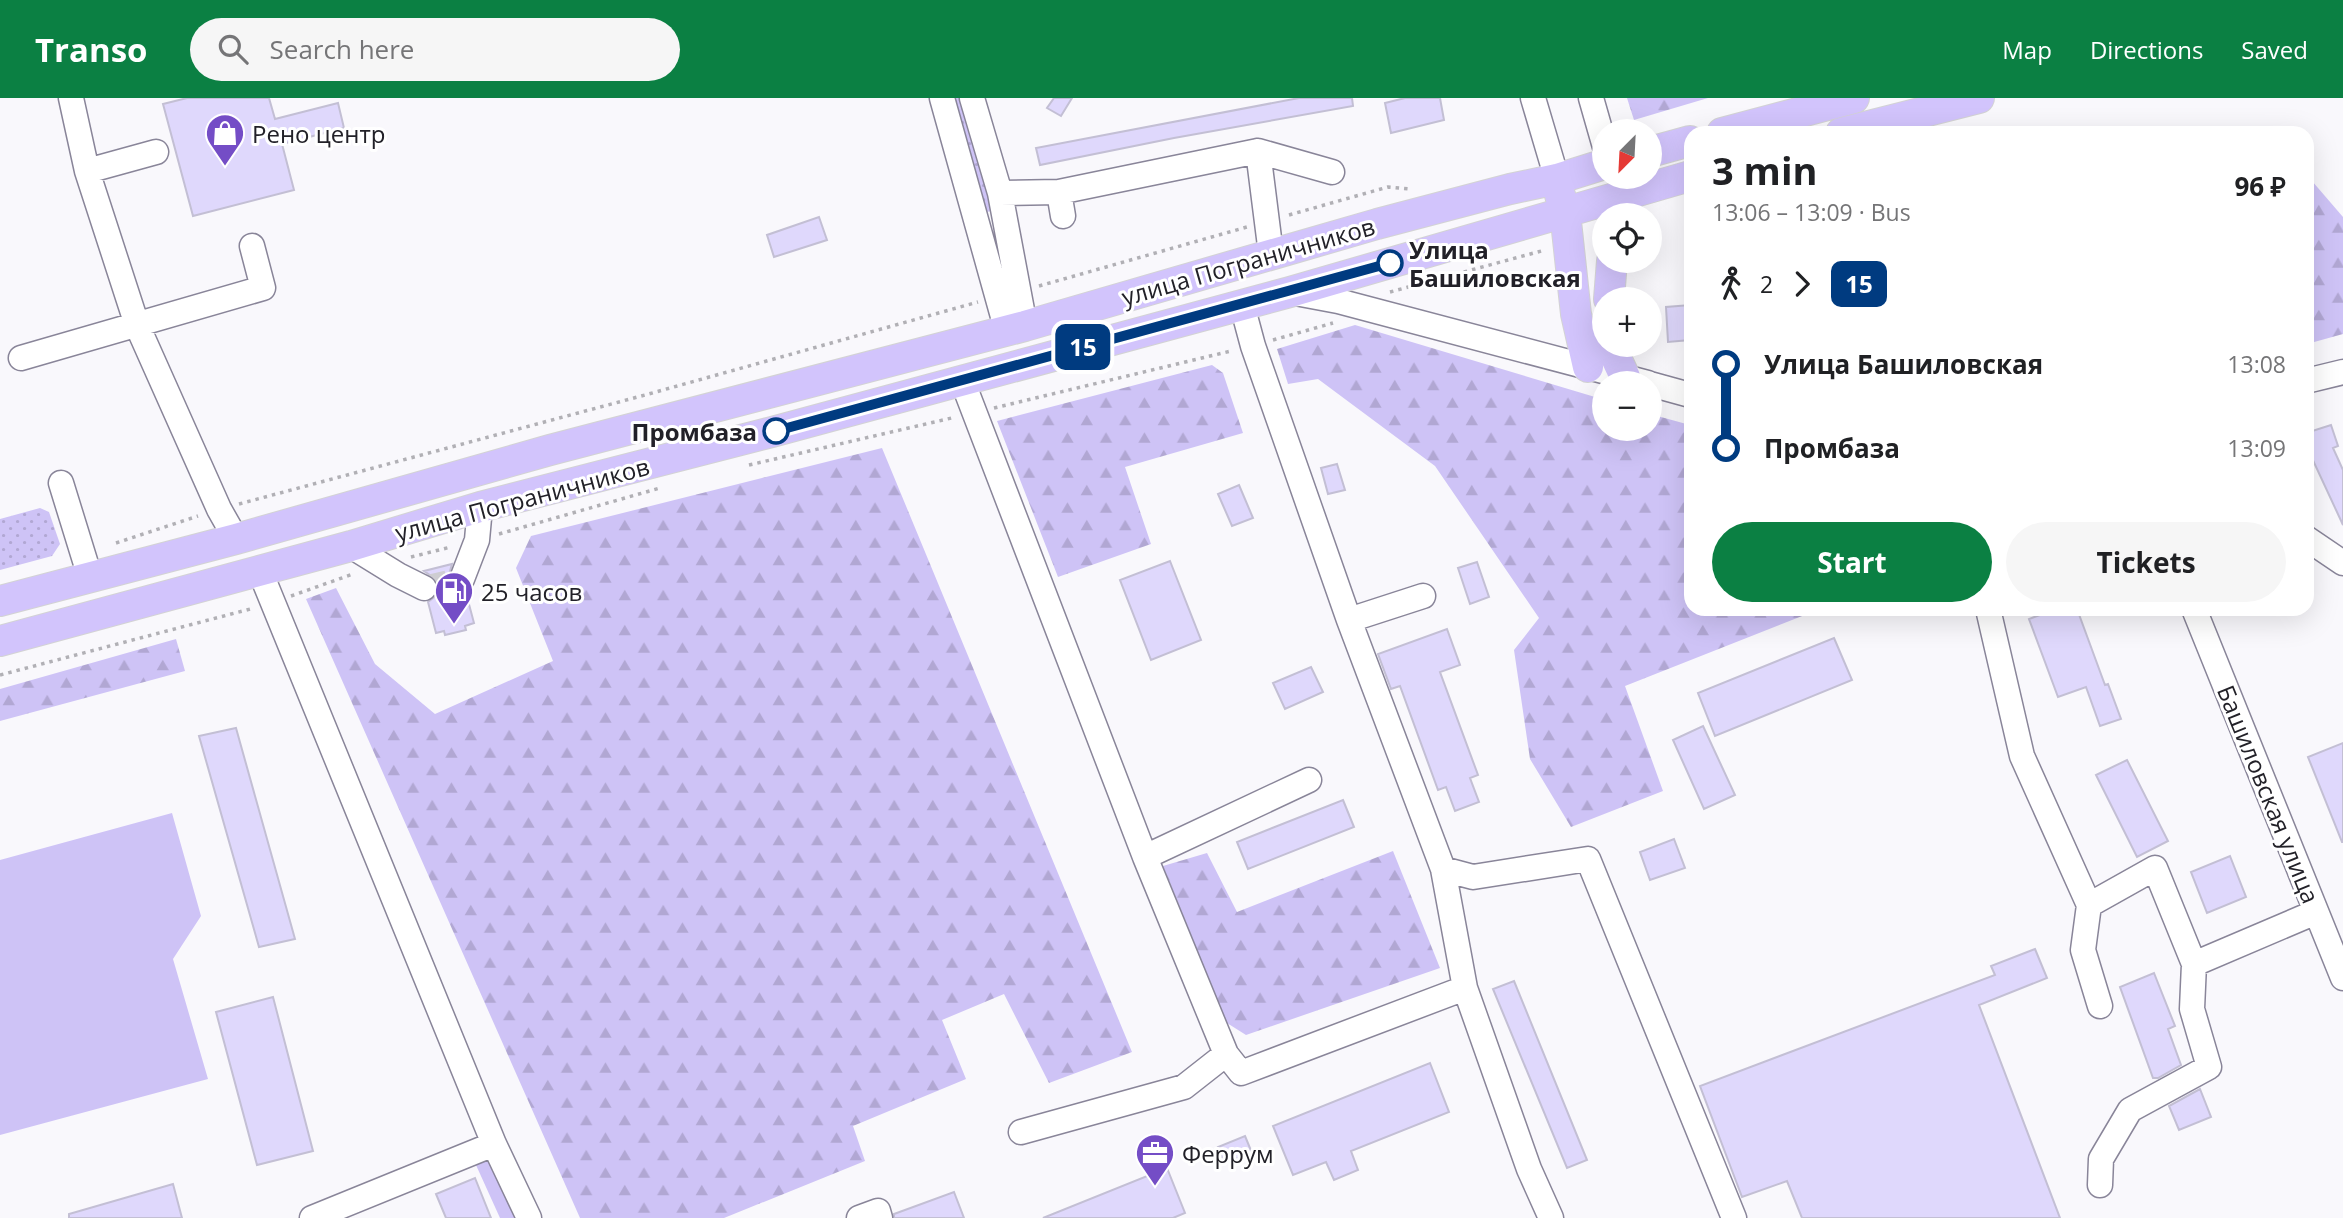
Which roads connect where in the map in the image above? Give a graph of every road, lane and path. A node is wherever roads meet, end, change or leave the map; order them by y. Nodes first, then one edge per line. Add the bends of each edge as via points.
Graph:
1 (71, 98) edge
2 (942, 98) edge
3 (972, 98) edge
4 (1532, 98) edge
5 (1591, 98) edge
6 (1854, 98) edge
7 (1979, 98) edge
8 (1597, 119) edge
9 (1748, 126) edge
10 (1869, 126) edge
11 (1684, 143) edge
12 (1662, 149) edge
13 (1258, 151) junction
14 (156, 152) dead end
15 (1592, 168) edge
16 (87, 171) junction
17 (1332, 172) dead end
18 (1684, 178) edge
19 (1557, 179) junction
20 (1411, 189) dead end
21 (1000, 193) junction
22 (1614, 197) edge
23 (1565, 212) junction
24 (1267, 222) junction
25 (1568, 245) junction
26 (252, 246) dead end
27 (1271, 254) junction
28 (1290, 292) junction
29 (1007, 295) junction
30 (1242, 305) junction
31 (1363, 308) junction
32 (137, 325) junction
33 (1016, 328) junction
34 (1253, 346) junction
35 (1621, 357) edge
36 (21, 358) dead end
37 (1588, 367) junction
38 (1603, 371) edge
39 (1633, 371) edge
40 (2343, 373) edge
41 (2314, 379) edge
42 (962, 380) junction
43 (1662, 387) edge
44 (1684, 393) edge
45 (705, 410) junction
46 (975, 413) junction
47 (591, 440) junction
48 (733, 456) junction
49 (601, 476) junction
50 (61, 483) dead end
51 (671, 485) dead end
52 (480, 507) junction
53 (219, 509) junction
54 (236, 540) junction
55 (477, 540) junction
56 (2314, 543) edge
57 (351, 546) junction
58 (2343, 563) edge
59 (382, 564) junction
60 (86, 565) junction
61 (260, 571) junction
62 (463, 579) dead end
63 (424, 588) tunnel mouth
64 (1423, 596) dead end
65 (0, 601) edge
66 (274, 602) junction
67 (1990, 616) edge
68 (2197, 616) edge
69 (1349, 620) junction
70 (0, 641) edge
71 (0, 675) edge
72 (1309, 780) dead end
73 (1145, 857) junction
74 (1443, 869) junction
75 (2089, 905) junction
76 (2316, 912) junction
77 (2194, 964) junction
78 (2343, 978) edge
79 (1465, 988) junction
80 (2100, 1006) dead end
81 (1226, 1054) junction
82 (1021, 1132) dead end
83 (494, 1144) junction
84 (2100, 1185) dead end
85 (312, 1218) edge
86 (529, 1218) edge
87 (859, 1218) edge
88 (880, 1218) edge
89 (1551, 1218) edge
90 (1734, 1218) edge

1 - 16 street
2 - 29 street
3 - 21 street
4 - 19 street
5 - 8 street
6 - 9 main road
7 - 10 main road
11 - 12 main road
13 - 17 street
13 - 21 street via 1061,204
13 - 24 street
14 - 16 street
15 - 19 main road, улица Пограничников
16 - 32 street
18 - 22 main road, улица Пограничников
19 - 23 main road
19 - 27 main road, улица Пограничников
20 - 24 path via 1388,187
21 - 29 street
22 - 23 main road, улица Пограничников
23 - 25 main road
23 - 28 main road, улица Пограничников
24 - 27 street
24 - 29 path
25 - 31 path via 1370,298
25 - 37 main road
26 - 32 street via 262,288
27 - 33 main road, улица Пограничников
28 - 30 main road, улица Пограничников
28 - 31 street
29 - 33 street
29 - 53 path
30 - 34 street
30 - 42 main road, улица Пограничников
31 - 34 path via 1358,316
31 - 37 street
32 - 36 street
32 - 53 street
33 - 45 main road, улица Пограничников
34 - 46 path
34 - 69 street
35 - 39 main road
37 - 38 street
40 - 41 street
42 - 46 street
42 - 48 main road, улица Пограничников
43 - 44 street
45 - 47 main road, улица Пограничников
45 - 48 main road via 691,421 690,432
46 - 48 path
46 - 73 street
47 - 49 main road via 610,446 616,454 611,468
47 - 54 main road, улица Пограничников
48 - 49 main road, улица Пограничников
49 - 52 main road, улица Пограничников
50 - 60 street
51 - 55 path
52 - 55 street
52 - 57 main road, улица Пограничников
53 - 54 street
53 - 60 path
54 - 60 main road, улица Пограничников
55 - 59 path
55 - 62 street
56 - 58 street
57 - 59 street
57 - 61 main road, улица Пограничников
59 - 63 street
59 - 66 path
60 - 65 main road, улица Пограничников
61 - 66 street
61 - 70 main road, улица Пограничников
64 - 69 street
66 - 71 path
66 - 83 street
67 - 75 street via 2022,756
68 - 76 street, Башиловская улица
69 - 74 street
72 - 73 street
73 - 81 street
74 - 79 street
74 - 90 street via 1473,877 1587,859
75 - 77 street via 2155,868
75 - 80 street via 2083,950
76 - 77 street
76 - 78 street, Башиловская улица
77 - 84 street via 2192,1009 2209,1068 2130,1110 2101,1159
79 - 81 street via 1241,1073
79 - 89 street
81 - 82 street via 1184,1087
83 - 85 street
83 - 86 street
87 - 88 street via 878,1211

